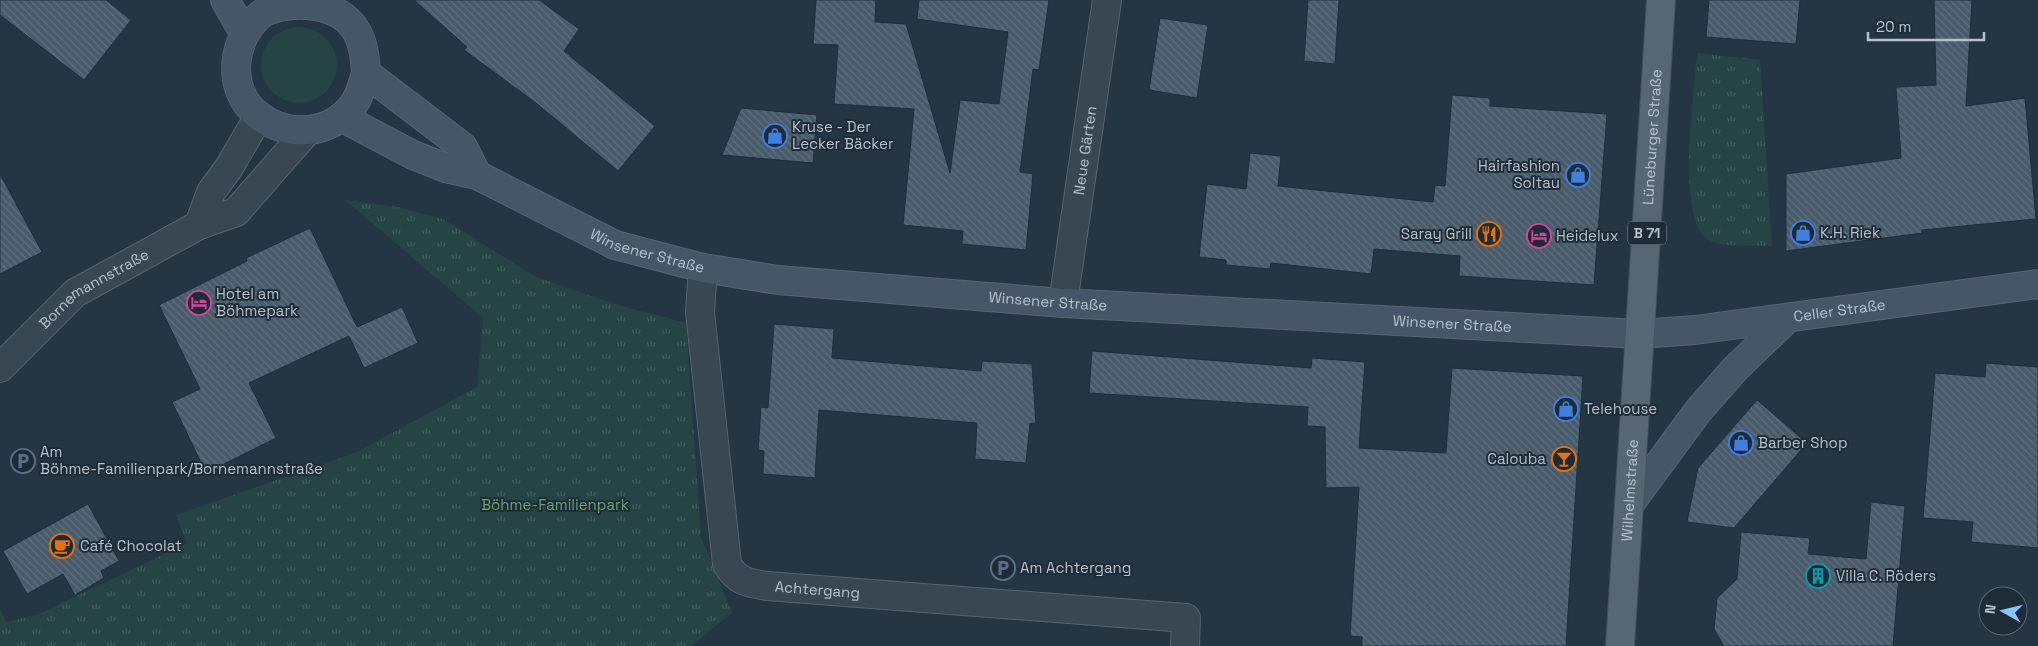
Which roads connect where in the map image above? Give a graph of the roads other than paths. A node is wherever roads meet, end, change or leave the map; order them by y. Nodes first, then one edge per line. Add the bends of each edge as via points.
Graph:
1 (225, 0) edge
2 (1106, 0) edge
3 (1661, 0) edge
4 (285, 1) edge
5 (327, 3) edge
6 (244, 33) junction
7 (366, 73) junction
8 (259, 116) junction
9 (341, 117) junction
10 (308, 131) junction
11 (477, 175) junction
12 (198, 225) junction
13 (703, 268) junction
14 (2038, 284) edge
15 (1063, 303) junction
16 (1788, 318) junction
17 (1640, 334) junction
18 (0, 368) edge
19 (1629, 505) junction
20 (1185, 646) edge
21 (1620, 646) edge

1 - 6 main road
2 - 15 street, Neue Gärten
3 - 17 main road, Lüneburger Straße / B 71
4 - 5 main road
4 - 6 main road via 269,8
5 - 7 main road via 356,32 364,52
6 - 8 main road via 237,50 239,86 246,103
7 - 9 main road via 354,104
7 - 11 main road via 463,147
8 - 10 main road via 282,128
8 - 12 street via 211,192
9 - 10 main road
9 - 11 main road, Winsener Straße via 413,155 446,168
10 - 12 street, Bornemannstraße via 236,212
11 - 13 main road, Winsener Straße via 615,245
12 - 18 street, Bornemannstraße via 75,292
13 - 15 main road, Winsener Straße via 778,280
13 - 20 street, Achtergang via 700,312 727,564 733,575 746,583 767,586 1186,618
14 - 16 main road, Celler Straße
15 - 17 main road, Winsener Straße
16 - 17 main road, Celler Straße
16 - 19 main road via 1736,368 1698,411
17 - 19 main road, Wilhelmstraße / B 71
19 - 21 main road, Wilhelmstraße / B 71

